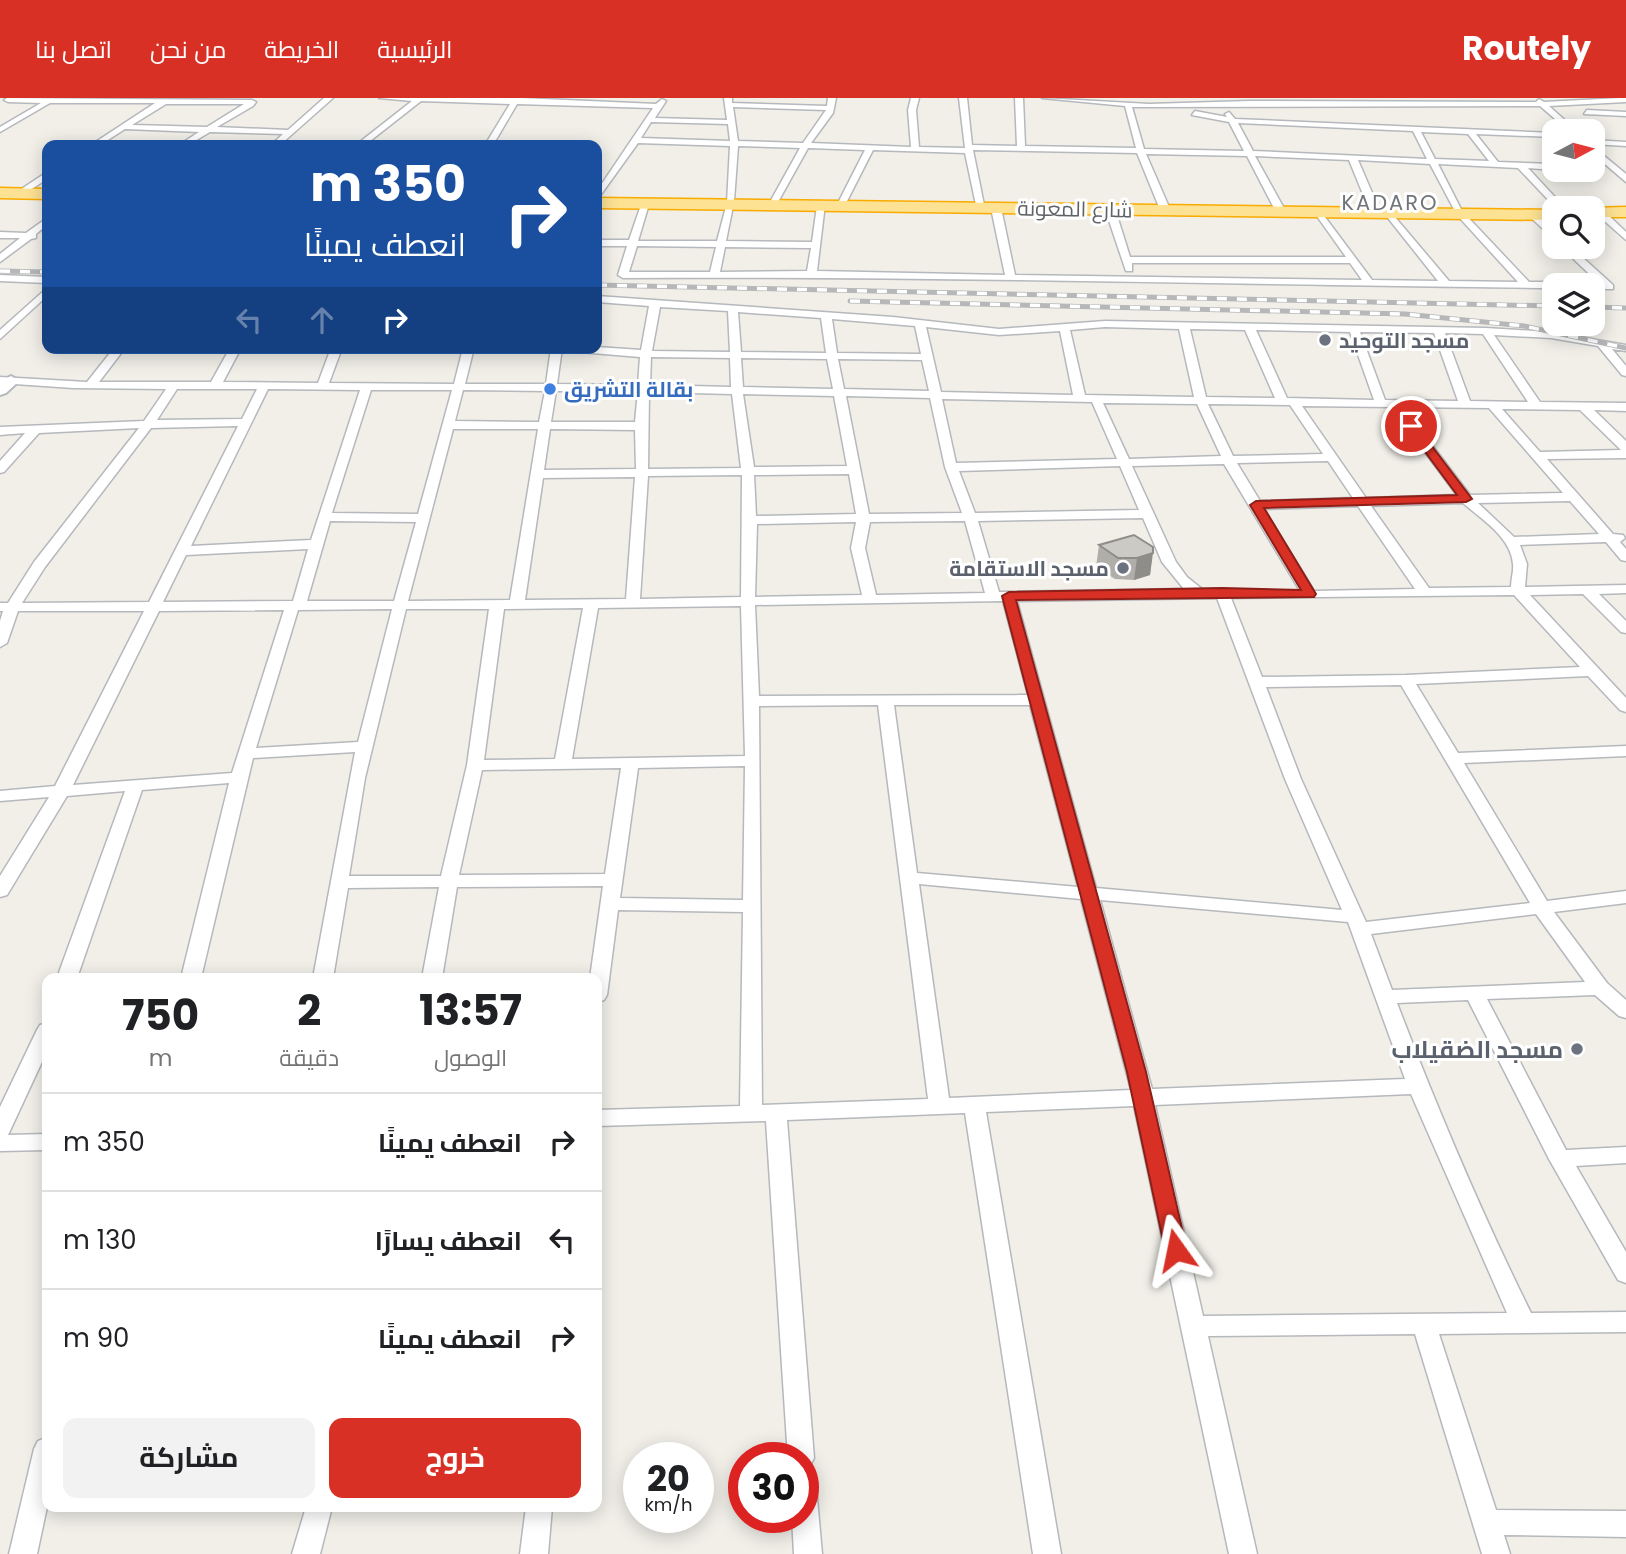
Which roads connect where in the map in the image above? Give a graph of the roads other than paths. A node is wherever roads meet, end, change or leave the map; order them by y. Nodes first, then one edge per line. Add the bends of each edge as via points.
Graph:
1 (329, 98) edge
2 (383, 98) edge
3 (664, 98) edge
4 (915, 98) edge
5 (963, 98) edge
6 (1019, 98) edge
7 (1046, 98) edge
8 (51, 99) edge
9 (421, 99) edge
10 (255, 100) edge
11 (515, 100) edge
12 (1626, 100) edge
13 (6, 101) edge
14 (171, 101) edge
15 (1114, 101) edge
16 (1219, 101) edge
17 (1286, 101) edge
18 (1322, 101) edge
19 (1377, 101) edge
20 (1498, 101) edge
21 (1539, 101) edge
22 (729, 102) edge
23 (831, 103) edge
24 (1389, 104) junction
25 (1128, 105) junction
26 (657, 106) junction
27 (1149, 106) junction
28 (1549, 110) junction
29 (1626, 114) edge
30 (1559, 119) edge
31 (648, 120) junction
32 (1235, 121) junction
33 (731, 122) junction
34 (1303, 124) junction
35 (124, 127) junction
36 (1403, 127) junction
37 (1415, 128) junction
38 (207, 129) junction
39 (0, 130) edge
40 (1469, 131) junction
41 (290, 132) junction
42 (1542, 134) edge
43 (103, 140) edge
44 (190, 140) edge
45 (281, 140) edge
46 (367, 140) edge
47 (492, 140) edge
48 (635, 140) junction
49 (734, 143) junction
50 (1605, 143) edge
51 (1626, 144) edge
52 (805, 146) junction
53 (871, 147) junction
54 (1021, 148) junction
55 (915, 149) junction
56 (969, 149) junction
57 (1141, 152) junction
58 (1250, 154) junction
59 (1352, 157) junction
60 (1605, 160) edge
61 (1431, 161) junction
62 (1495, 164) junction
63 (1520, 165) junction
64 (1542, 166) edge
65 (1605, 169) edge
66 (1615, 169) junction
67 (42, 178) edge
68 (1626, 180) edge
69 (602, 192) edge
70 (18, 194) junction
71 (0, 195) edge
72 (42, 196) edge
73 (42, 196) edge
74 (1550, 196) edge
75 (602, 200) edge
76 (602, 200) edge
77 (775, 202) junction
78 (730, 203) junction
79 (842, 203) junction
80 (645, 204) junction
81 (822, 206) junction
82 (988, 206) junction
83 (1164, 207) junction
84 (1111, 209) junction
85 (1279, 210) junction
86 (1381, 211) junction
87 (1319, 212) junction
88 (1459, 212) junction
89 (1488, 212) junction
90 (1542, 213) edge
91 (1532, 214) junction
92 (1542, 214) edge
93 (1605, 214) edge
94 (1626, 214) edge
95 (1605, 221) edge
96 (1542, 224) edge
97 (42, 225) edge
98 (0, 235) edge
99 (30, 236) junction
100 (42, 237) edge
101 (1626, 237) edge
102 (602, 243) edge
103 (630, 243) junction
104 (720, 243) junction
105 (816, 245) junction
106 (0, 259) edge
107 (1580, 259) edge
108 (1125, 260) junction
109 (1351, 260) junction
110 (715, 273) junction
111 (1596, 273) edge
112 (812, 274) junction
113 (1010, 277) junction
114 (0, 278) edge
115 (42, 280) edge
116 (1605, 281) edge
117 (1133, 282) junction
118 (1369, 283) junction
119 (1445, 283) junction
120 (1526, 284) junction
121 (1542, 285) edge
122 (1605, 288) edge
123 (42, 296) edge
124 (602, 299) edge
125 (655, 304) junction
126 (733, 310) junction
127 (826, 316) junction
128 (0, 321) edge
129 (16, 321) junction
130 (920, 323) junction
131 (1064, 326) junction
132 (1184, 326) junction
133 (1250, 328) junction
134 (1354, 330) junction
135 (1438, 330) junction
136 (1486, 331) junction
137 (0, 336) edge
138 (1600, 342) junction
139 (1626, 348) edge
140 (602, 351) edge
141 (115, 354) edge
142 (233, 354) edge
143 (335, 354) edge
144 (468, 354) edge
145 (556, 354) edge
146 (646, 354) junction
147 (736, 354) junction
148 (832, 357) junction
149 (926, 357) junction
150 (1626, 373) edge
151 (4, 384) edge
152 (175, 384) junction
153 (216, 384) junction
154 (265, 384) junction
155 (323, 384) junction
156 (90, 385) junction
157 (367, 385) junction
158 (460, 386) junction
159 (550, 387) junction
160 (645, 388) junction
161 (737, 391) junction
162 (839, 392) junction
163 (933, 394) junction
164 (1080, 399) junction
165 (1096, 399) junction
166 (1201, 401) junction
167 (1288, 403) junction
168 (1381, 404) junction
169 (1395, 404) junction
170 (1466, 406) junction
171 (1493, 406) junction
172 (1537, 406) junction
173 (1584, 407) junction
174 (1626, 407) edge
175 (247, 422) junction
176 (148, 424) junction
177 (450, 425) junction
178 (546, 426) junction
179 (641, 426) junction
180 (35, 430) junction
181 (0, 431) edge
182 (1626, 448) edge
183 (1626, 454) edge
184 (1535, 456) junction
185 (1334, 457) junction
186 (1229, 461) junction
187 (1125, 464) junction
188 (951, 467) junction
189 (0, 470) edge
190 (853, 470) junction
191 (642, 472) junction
192 (748, 472) junction
193 (539, 474) junction
194 (1572, 497) junction
195 (1466, 499) junction
196 (1363, 501) junction
197 (1256, 505) junction
198 (1147, 514) junction
199 (970, 516) junction
200 (324, 517) junction
201 (424, 518) junction
202 (750, 520) junction
203 (864, 520) junction
204 (1626, 538) edge
205 (1611, 539) junction
206 (1510, 541) junction
207 (317, 544) junction
208 (182, 551) junction
209 (1626, 557) edge
210 (1586, 589) junction
211 (1626, 589) edge
212 (1222, 592) junction
213 (1519, 592) junction
214 (1198, 593) junction
215 (1425, 593) junction
216 (1310, 594) junction
217 (1001, 596) junction
218 (870, 599) junction
219 (748, 600) junction
220 (633, 603) junction
221 (497, 604) junction
222 (517, 604) junction
223 (591, 604) junction
224 (400, 605) junction
225 (153, 606) junction
226 (296, 606) junction
227 (6, 607) edge
228 (1619, 616) edge
229 (1626, 629) edge
230 (0, 643) edge
231 (1590, 671) junction
232 (1405, 680) junction
233 (1255, 682) junction
234 (885, 700) junction
235 (1035, 700) junction
236 (752, 701) junction
237 (1626, 707) edge
238 (365, 747) junction
239 (1626, 751) edge
240 (247, 753) junction
241 (1452, 758) junction
242 (753, 761) junction
243 (630, 762) junction
244 (563, 764) junction
245 (475, 765) junction
246 (239, 777) junction
247 (136, 784) junction
248 (61, 792) junction
249 (0, 796) edge
250 (911, 878) junction
251 (449, 880) junction
252 (614, 880) junction
253 (340, 882) junction
254 (0, 891) edge
255 (1090, 894) junction
256 (1626, 897) edge
257 (611, 904) junction
258 (751, 906) junction
259 (1542, 908) junction
260 (1357, 923) junction
261 (69, 973) edge
262 (192, 973) edge
263 (324, 973) edge
264 (433, 973) edge
265 (600, 973) edge
266 (1600, 988) junction
267 (1475, 995) junction
268 (1385, 997) junction
269 (1626, 1011) edge
270 (42, 1041) edge
271 (1418, 1086) junction
272 (1143, 1097) junction
273 (974, 1103) junction
274 (939, 1104) junction
275 (751, 1113) junction
276 (776, 1113) junction
277 (602, 1118) edge
278 (0, 1130) edge
279 (42, 1142) edge
280 (0, 1143) edge
281 (1626, 1155) edge
282 (1560, 1159) junction
283 (1626, 1273) edge
284 (1626, 1322) edge
285 (1424, 1324) junction
286 (1524, 1324) junction
287 (1193, 1326) junction
288 (800, 1442) edge
289 (42, 1470) edge
290 (318, 1512) edge
291 (538, 1512) edge
292 (1486, 1522) junction
293 (1626, 1524) edge
294 (806, 1533) edge
295 (23, 1554) edge
296 (306, 1554) edge
297 (534, 1554) edge
298 (808, 1554) edge
299 (1047, 1554) edge
300 (1243, 1554) edge
301 (1496, 1554) edge

1 - 41 street
2 - 9 street
3 - 26 street
4 - 55 street
5 - 56 street
6 - 54 street
7 - 15 street
8 - 13 street
8 - 14 street
8 - 39 street
9 - 11 street
9 - 46 street
10 - 14 street
10 - 38 street
11 - 26 street
11 - 47 street
12 - 21 street
14 - 35 street
15 - 25 street
16 - 17 street
16 - 27 street
16 - 32 street
17 - 18 street
17 - 34 street
18 - 19 street
19 - 24 street
20 - 21 street
20 - 24 street
21 - 28 street
22 - 23 street
22 - 33 street
23 - 52 street
24 - 36 street
25 - 27 street
25 - 57 street
26 - 31 street
27 - 32 street
28 - 29 street
28 - 30 street
31 - 33 street
31 - 48 street
32 - 34 street
32 - 58 street
33 - 49 street
34 - 36 street
35 - 38 street
35 - 43 street
36 - 37 street
37 - 40 street
37 - 61 street
38 - 41 street
38 - 44 street
40 - 42 street
40 - 62 street
41 - 45 street
48 - 49 street
48 - 69 street
49 - 52 street
49 - 78 street
50 - 51 street
52 - 53 street
52 - 77 street
53 - 55 street
53 - 79 street
54 - 56 street
54 - 57 street
55 - 56 street
56 - 82 street
57 - 58 street
57 - 83 street
58 - 59 street
58 - 85 street
59 - 61 street
59 - 86 street
60 - 66 street
61 - 62 street
61 - 88 street
62 - 63 street
63 - 64 street
63 - 74 street
65 - 66 street
66 - 68 street
67 - 70 street
70 - 71 highway
70 - 72 highway
71 - 73 highway
75 - 78 highway, شارع المعونة
76 - 80 highway, شارع المعونة
77 - 78 highway, شارع المعونة
77 - 79 highway, شارع المعونة
78 - 80 highway, شارع المعونة
78 - 81 highway, شارع المعونة
78 - 104 street
79 - 82 highway, شارع المعونة
80 - 103 street
81 - 82 highway, شارع المعونة
81 - 105 street
82 - 83 highway, شارع المعونة
82 - 84 highway, شارع المعونة
82 - 113 street
83 - 85 highway, شارع المعونة
84 - 85 highway, شارع المعونة
84 - 108 street
85 - 86 highway, شارع المعونة
85 - 87 highway, شارع المعونة
86 - 87 highway, شارع المعونة
86 - 88 highway, شارع المعونة
86 - 119 street
87 - 109 street
88 - 89 highway, شارع المعونة
88 - 120 street
89 - 90 highway, شارع المعونة
89 - 91 highway, شارع المعونة
91 - 92 highway, شارع المعونة
91 - 96 street
93 - 94 highway
95 - 101 street
97 - 99 street
98 - 99 street
99 - 100 street
99 - 106 street
102 - 103 street
103 - 104 street
103 - 110 street via 623,275
104 - 105 street
104 - 110 street
105 - 112 street
107 - 111 street
108 - 109 street
108 - 117 street
109 - 118 street
110 - 112 street
112 - 113 street
113 - 117 street
114 - 115 street
116 - 122 street via 1613,288
117 - 118 street
118 - 119 street
119 - 120 street
120 - 121 street
123 - 129 street
124 - 125 street
125 - 126 street
125 - 146 street
126 - 127 street
126 - 147 street
127 - 130 street
127 - 148 street
128 - 129 street
129 - 137 street
130 - 131 street via 999,332
130 - 149 street
131 - 132 street
131 - 164 street
132 - 133 street
132 - 166 street
133 - 134 street
133 - 167 street
134 - 135 street
134 - 168 street
135 - 136 street
135 - 170 street
136 - 138 street
136 - 172 street
138 - 139 street
138 - 150 street
140 - 146 street
141 - 156 street
142 - 153 street
143 - 155 street
144 - 158 street
145 - 159 street
146 - 147 street
146 - 160 street
147 - 148 street
147 - 161 street
148 - 149 street
148 - 162 street
149 - 163 street
151 - 156 street
152 - 153 street
152 - 156 street
152 - 176 street
153 - 154 street
154 - 155 street
154 - 175 street
155 - 157 street
157 - 158 street
157 - 200 street
158 - 159 street
158 - 177 street
159 - 160 street
159 - 178 street
160 - 161 street
160 - 179 street
161 - 162 street
161 - 192 street
162 - 163 street
162 - 190 street
163 - 164 street
163 - 188 street
164 - 165 street
165 - 166 street
165 - 187 street
166 - 167 street
166 - 186 street
167 - 168 street
167 - 185 street
168 - 169 street
169 - 170 street
169 - 195 street
170 - 171 street
171 - 172 street
171 - 184 street
172 - 173 street
173 - 174 street
173 - 182 street
175 - 176 street
175 - 208 street
176 - 180 street
176 - 227 street
177 - 178 street
177 - 201 street
178 - 179 street
178 - 193 street
179 - 191 street
180 - 181 street
180 - 189 street
183 - 184 street
184 - 194 street
185 - 186 street
185 - 196 street
186 - 187 street
186 - 197 street
187 - 188 street
187 - 198 street
188 - 199 street
190 - 192 street
190 - 203 street
191 - 192 street
191 - 193 street
191 - 220 street
192 - 202 street
193 - 222 street
194 - 195 street
194 - 205 street
195 - 196 street
195 - 206 street
196 - 197 street
196 - 215 street
197 - 216 street
198 - 199 street
198 - 214 street via 1169,562
199 - 203 street
199 - 217 street
200 - 201 street
200 - 207 street
201 - 224 street
202 - 203 street
202 - 219 street
203 - 218 street via 859,552
204 - 205 street
205 - 206 street
205 - 209 street
206 - 213 street via 1520,564
207 - 208 street
207 - 226 street
208 - 225 street
210 - 211 street
210 - 213 street
210 - 228 street
212 - 214 street
212 - 216 street
212 - 233 street
213 - 215 street
213 - 231 street
214 - 217 street
215 - 216 street
217 - 218 street
217 - 235 street
218 - 219 street
219 - 220 street
219 - 236 street
220 - 223 street
221 - 222 street
221 - 224 street
221 - 245 street
222 - 223 street
223 - 244 street
224 - 226 street
224 - 238 street
225 - 226 street
225 - 227 street
225 - 248 street
226 - 240 street
227 - 230 street
228 - 229 street
231 - 232 street
231 - 237 street
232 - 233 street
232 - 241 street
233 - 260 street
234 - 235 street
234 - 236 street
234 - 250 street
235 - 255 street
236 - 242 street
238 - 240 street
238 - 253 street
239 - 241 street
240 - 246 street
241 - 259 street
242 - 243 street
242 - 258 street
243 - 244 street
243 - 252 street
244 - 245 street
245 - 251 street
246 - 247 street
246 - 262 street
247 - 248 street
247 - 261 street
248 - 249 street
248 - 254 street
250 - 255 street
250 - 274 street
251 - 252 street
251 - 253 street
251 - 264 street
252 - 257 street
253 - 263 street
255 - 260 street
255 - 272 street
256 - 259 street
257 - 258 street
257 - 265 street
258 - 275 street
259 - 260 street
259 - 266 street
260 - 268 street
266 - 267 street
266 - 269 street
267 - 268 street
267 - 282 street
268 - 271 street
270 - 278 street
271 - 272 street
271 - 286 street
272 - 273 street
272 - 287 street
273 - 274 street
273 - 299 street
274 - 276 street
275 - 276 street
275 - 277 street
276 - 288 street
279 - 280 street
281 - 282 street
282 - 283 street
284 - 286 street
285 - 286 street
285 - 287 street
285 - 292 street
287 - 300 street
289 - 295 street
290 - 296 street
291 - 297 street
292 - 293 street
292 - 301 street
294 - 298 street

